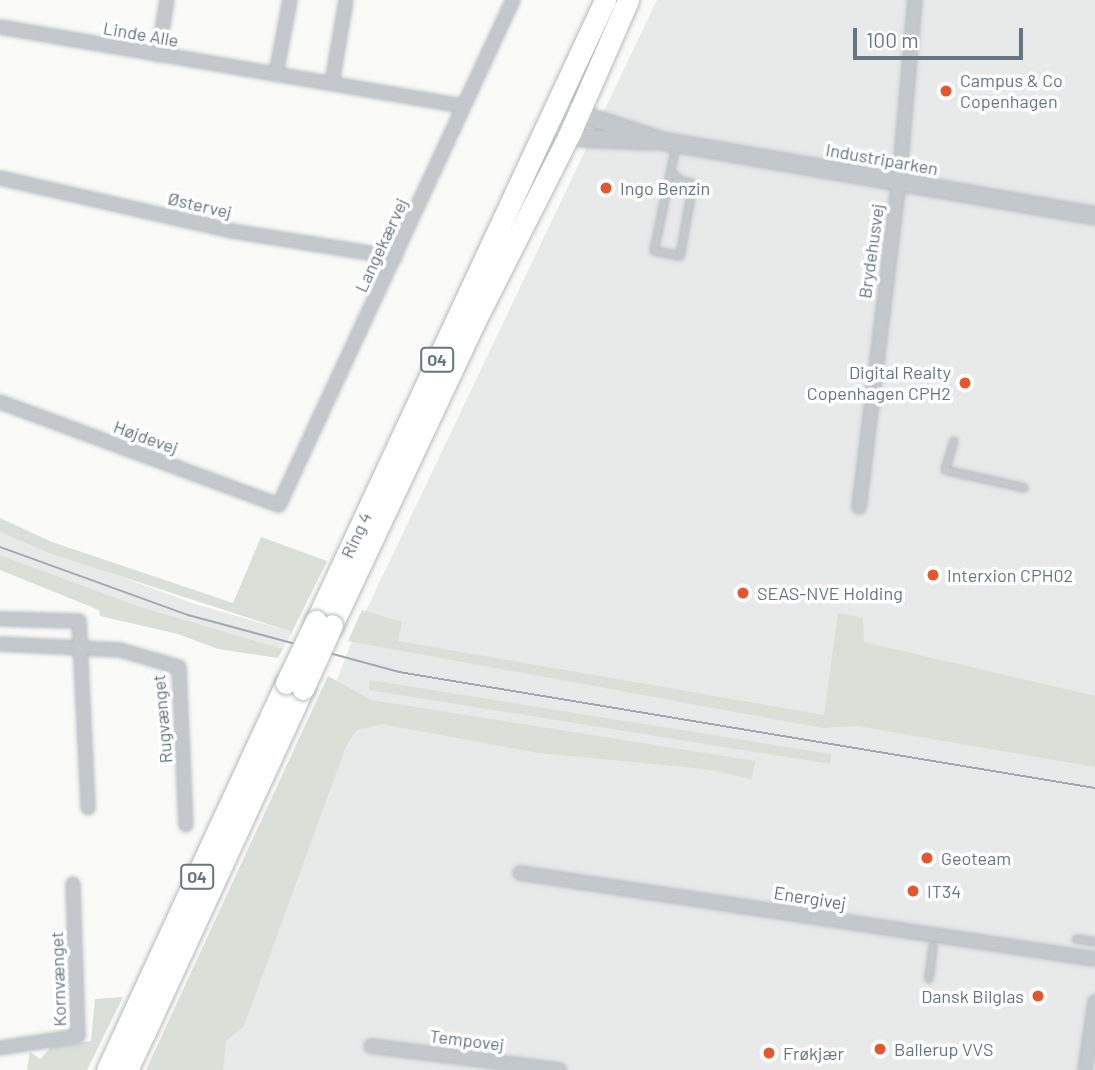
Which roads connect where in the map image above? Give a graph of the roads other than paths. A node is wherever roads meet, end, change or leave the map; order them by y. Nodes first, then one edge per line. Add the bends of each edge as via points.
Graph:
1 (167, 0) edge
2 (290, 0) edge
3 (346, 0) edge
4 (513, 0) edge
5 (605, 0) edge
6 (628, 0) edge
7 (915, 0) edge
8 (0, 27) edge
9 (158, 55) junction
10 (276, 74) junction
11 (332, 83) junction
12 (463, 106) junction
13 (555, 112) junction
14 (580, 112) junction
15 (570, 133) junction
16 (669, 142) junction
17 (672, 173) junction
18 (0, 178) edge
19 (899, 182) junction
20 (1095, 216) edge
21 (395, 257) junction
22 (0, 402) edge
23 (954, 441) dead end
24 (1024, 488) dead end
25 (279, 505) joint
26 (859, 507) dead end
27 (0, 619) edge
28 (324, 623) junction
29 (0, 644) edge
30 (80, 647) junction
31 (294, 686) junction
32 (88, 808) dead end
33 (186, 825) dead end
34 (520, 873) dead end
35 (72, 884) dead end
36 (1076, 939) dead end
37 (1095, 942) edge
38 (933, 946) dead end
39 (1095, 959) edge
40 (929, 979) dead end
41 (1095, 1002) edge
42 (150, 1018) joint
43 (370, 1046) dead end
44 (0, 1048) edge
45 (107, 1070) edge
46 (127, 1070) edge
47 (559, 1070) edge
48 (1086, 1070) edge

1 - 9 street
2 - 10 street
3 - 11 street
4 - 12 street, Langekærvej
5 - 13 main road, Ring 4 / O4
6 - 14 main road, Ring 4 / O4
7 - 19 street, Brydehusvej
8 - 9 street, Linde Alle
9 - 10 street, Linde Alle
10 - 11 street, Linde Alle
11 - 12 street, Linde Alle
12 - 21 street, Langekærvej
13 - 14 street, Industriparken
13 - 15 street
13 - 28 main road, Ring 4 / O4
14 - 15 main road, Ring 4 / O4
14 - 16 street, Industriparken
15 - 16 street, Industriparken via 611,141
15 - 28 main road, Ring 4 / O4
16 - 17 lane
16 - 19 street, Industriparken
17 - 17 lane via 665,183 654,251 680,256 693,184
18 - 21 street, Østervej via 232,231
19 - 20 street, Industriparken
19 - 26 street, Brydehusvej
21 - 25 street, Langekærvej
22 - 25 street, Højdevej
23 - 24 lane via 945,470
27 - 30 street via 79,621
28 - 31 main road, Ring 4 / O4, bridge
29 - 30 street, Rugvænget
30 - 32 street
30 - 33 street, Rugvænget via 120,650 179,667
31 - 42 main road, Ring 4 / O4
31 - 45 main road, Ring 4 / O4
34 - 39 street, Energivej
35 - 44 street, Kornvænget via 78,1036
36 - 37 lane
38 - 40 lane
41 - 48 street
42 - 46 highway, O4
43 - 47 street, Tempovej

